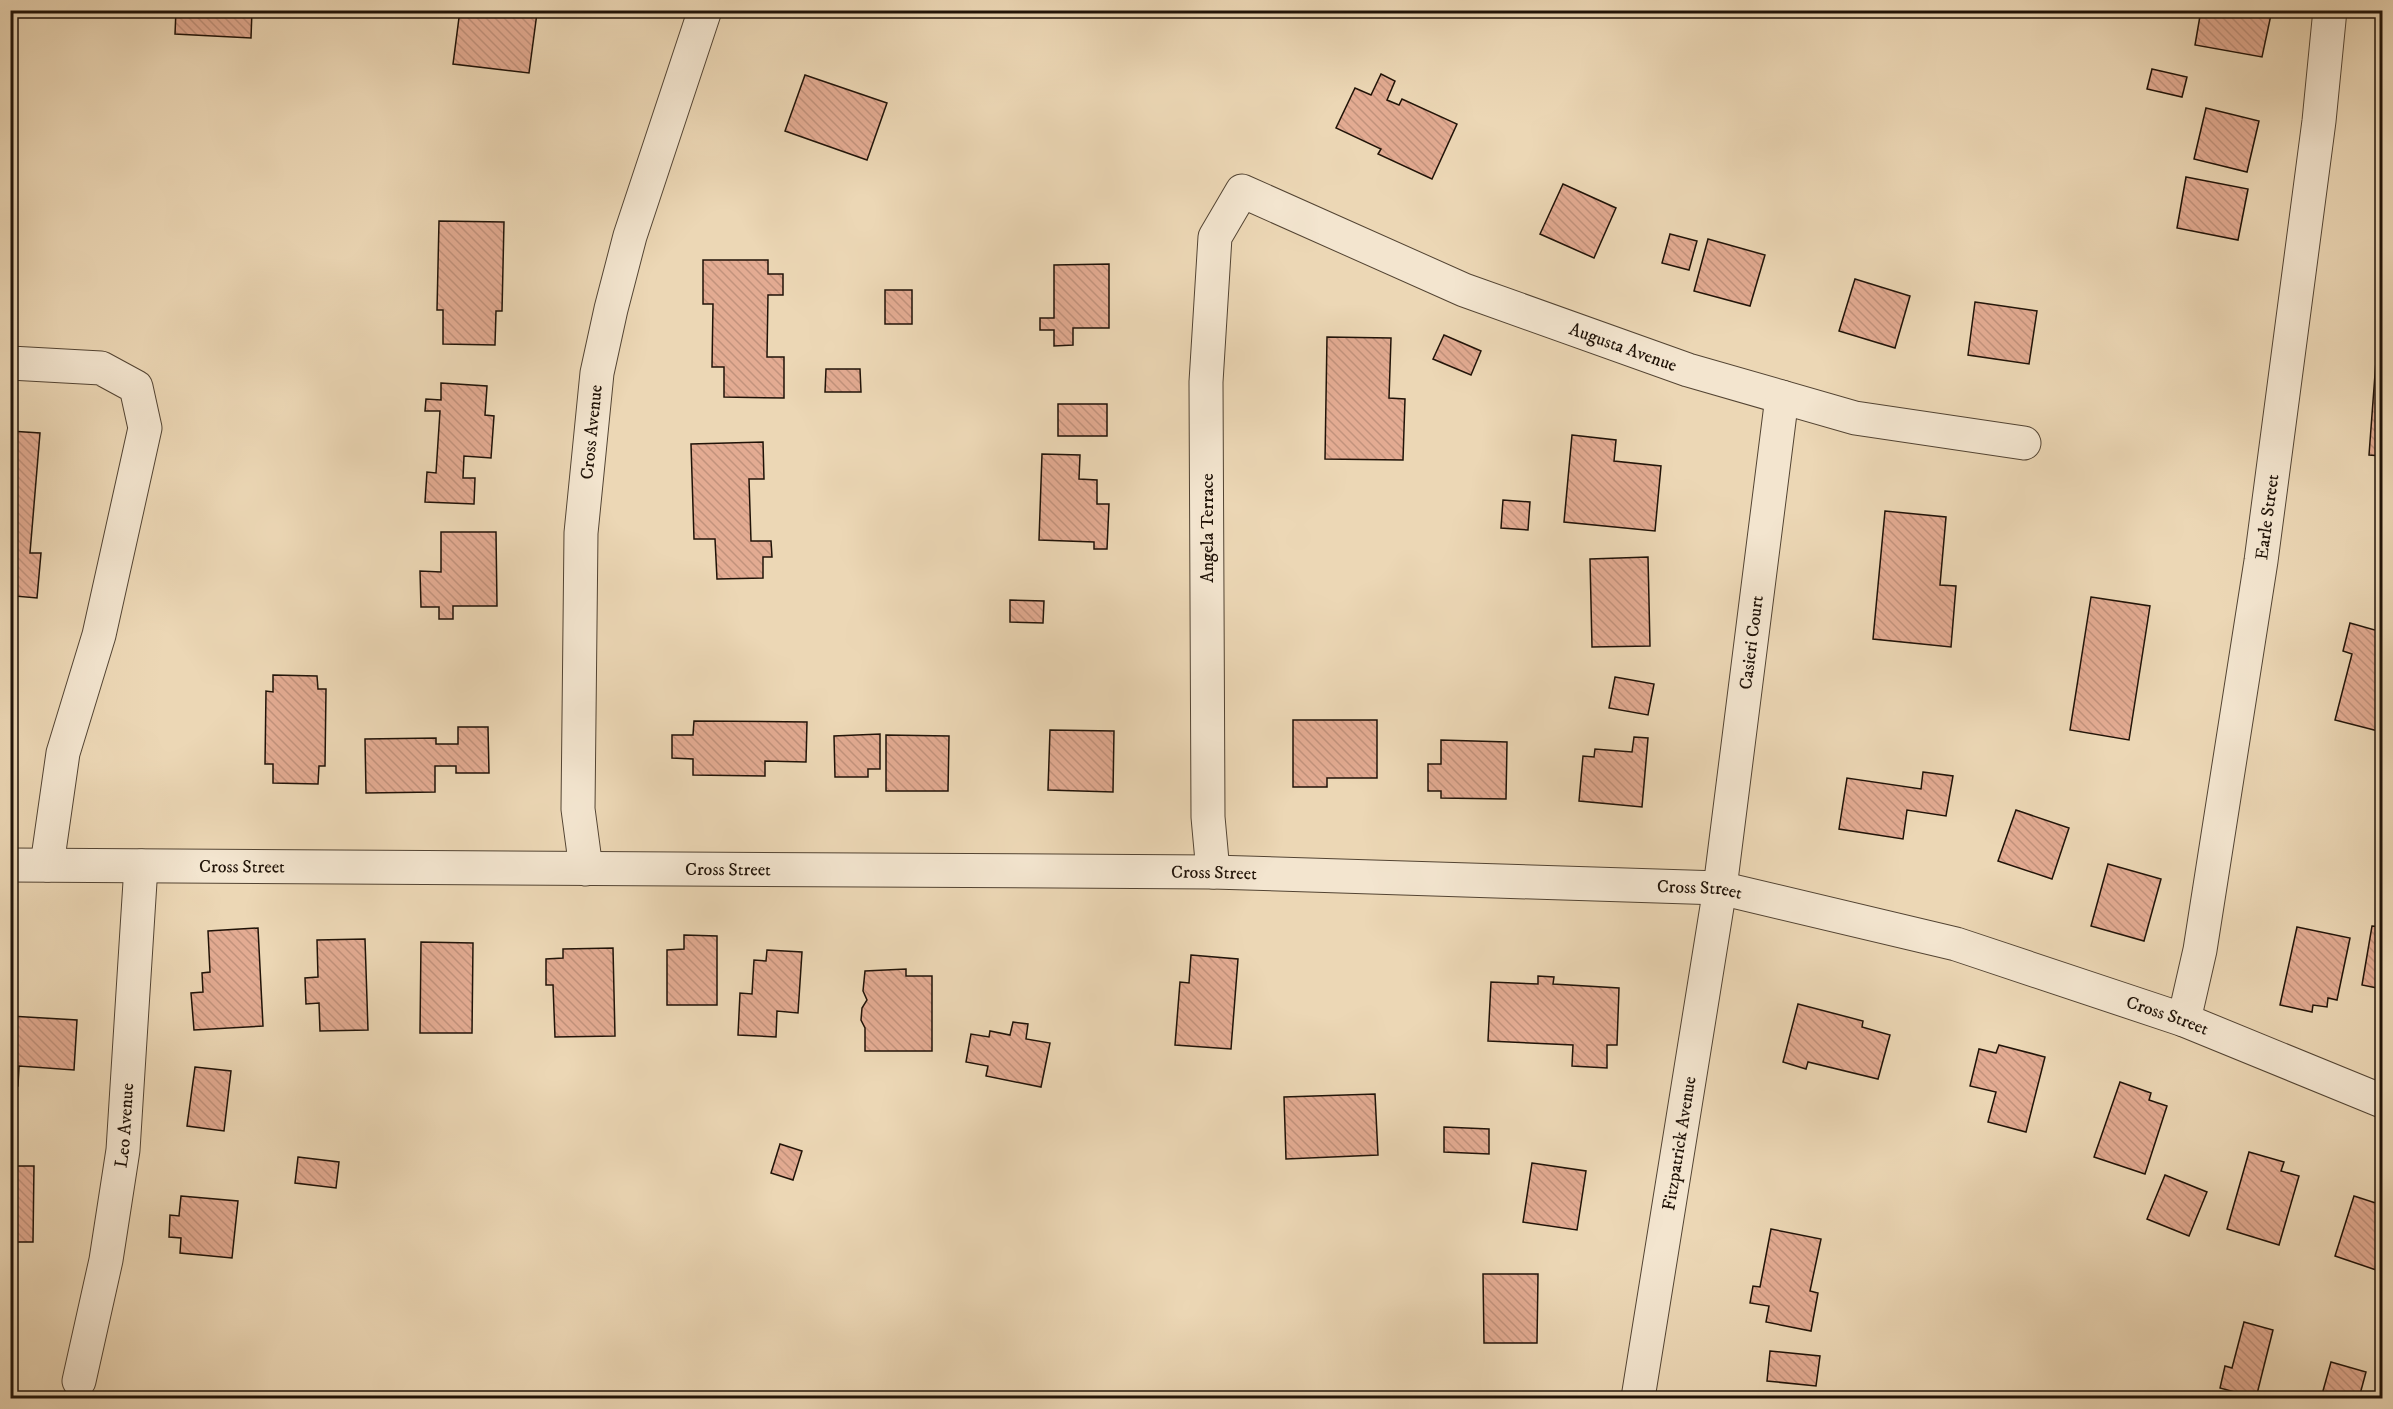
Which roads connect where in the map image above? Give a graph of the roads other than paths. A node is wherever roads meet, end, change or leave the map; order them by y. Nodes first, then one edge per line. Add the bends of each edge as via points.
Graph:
1 (705, 10) edge
2 (2330, 10) edge
3 (1242, 191) joint
4 (10, 363) edge
5 (1782, 397) junction
6 (2024, 443) dead end
7 (47, 864) junction
8 (10, 865) edge
9 (141, 866) junction
10 (586, 868) junction
11 (1213, 872) junction
12 (1720, 888) junction
13 (2184, 1020) junction
14 (2382, 1101) edge
15 (79, 1381) dead end
16 (1638, 1398) edge

1 - 10 street, Cross Avenue via 630,236 597,373 581,533 578,809
2 - 13 street, Earle Street via 2261,561 2200,950
3 - 5 street, Augusta Avenue via 1464,290 1688,370
3 - 11 street, Angela Terrace via 1215,237 1206,382 1208,817
4 - 7 street via 101,368 136,387 145,428 99,635 63,753
5 - 6 street, Augusta Avenue via 1855,418
5 - 12 street, Casieri Court
7 - 8 street, Cross Street
7 - 9 street, Cross Street
9 - 10 street, Cross Street
9 - 15 street, Leo Avenue via 123,1150 106,1260
10 - 11 street, Cross Street
11 - 12 street, Cross Street
12 - 13 street, Cross Street via 1956,944
12 - 16 street, Fitzpatrick Avenue
13 - 14 street, Cross Street

